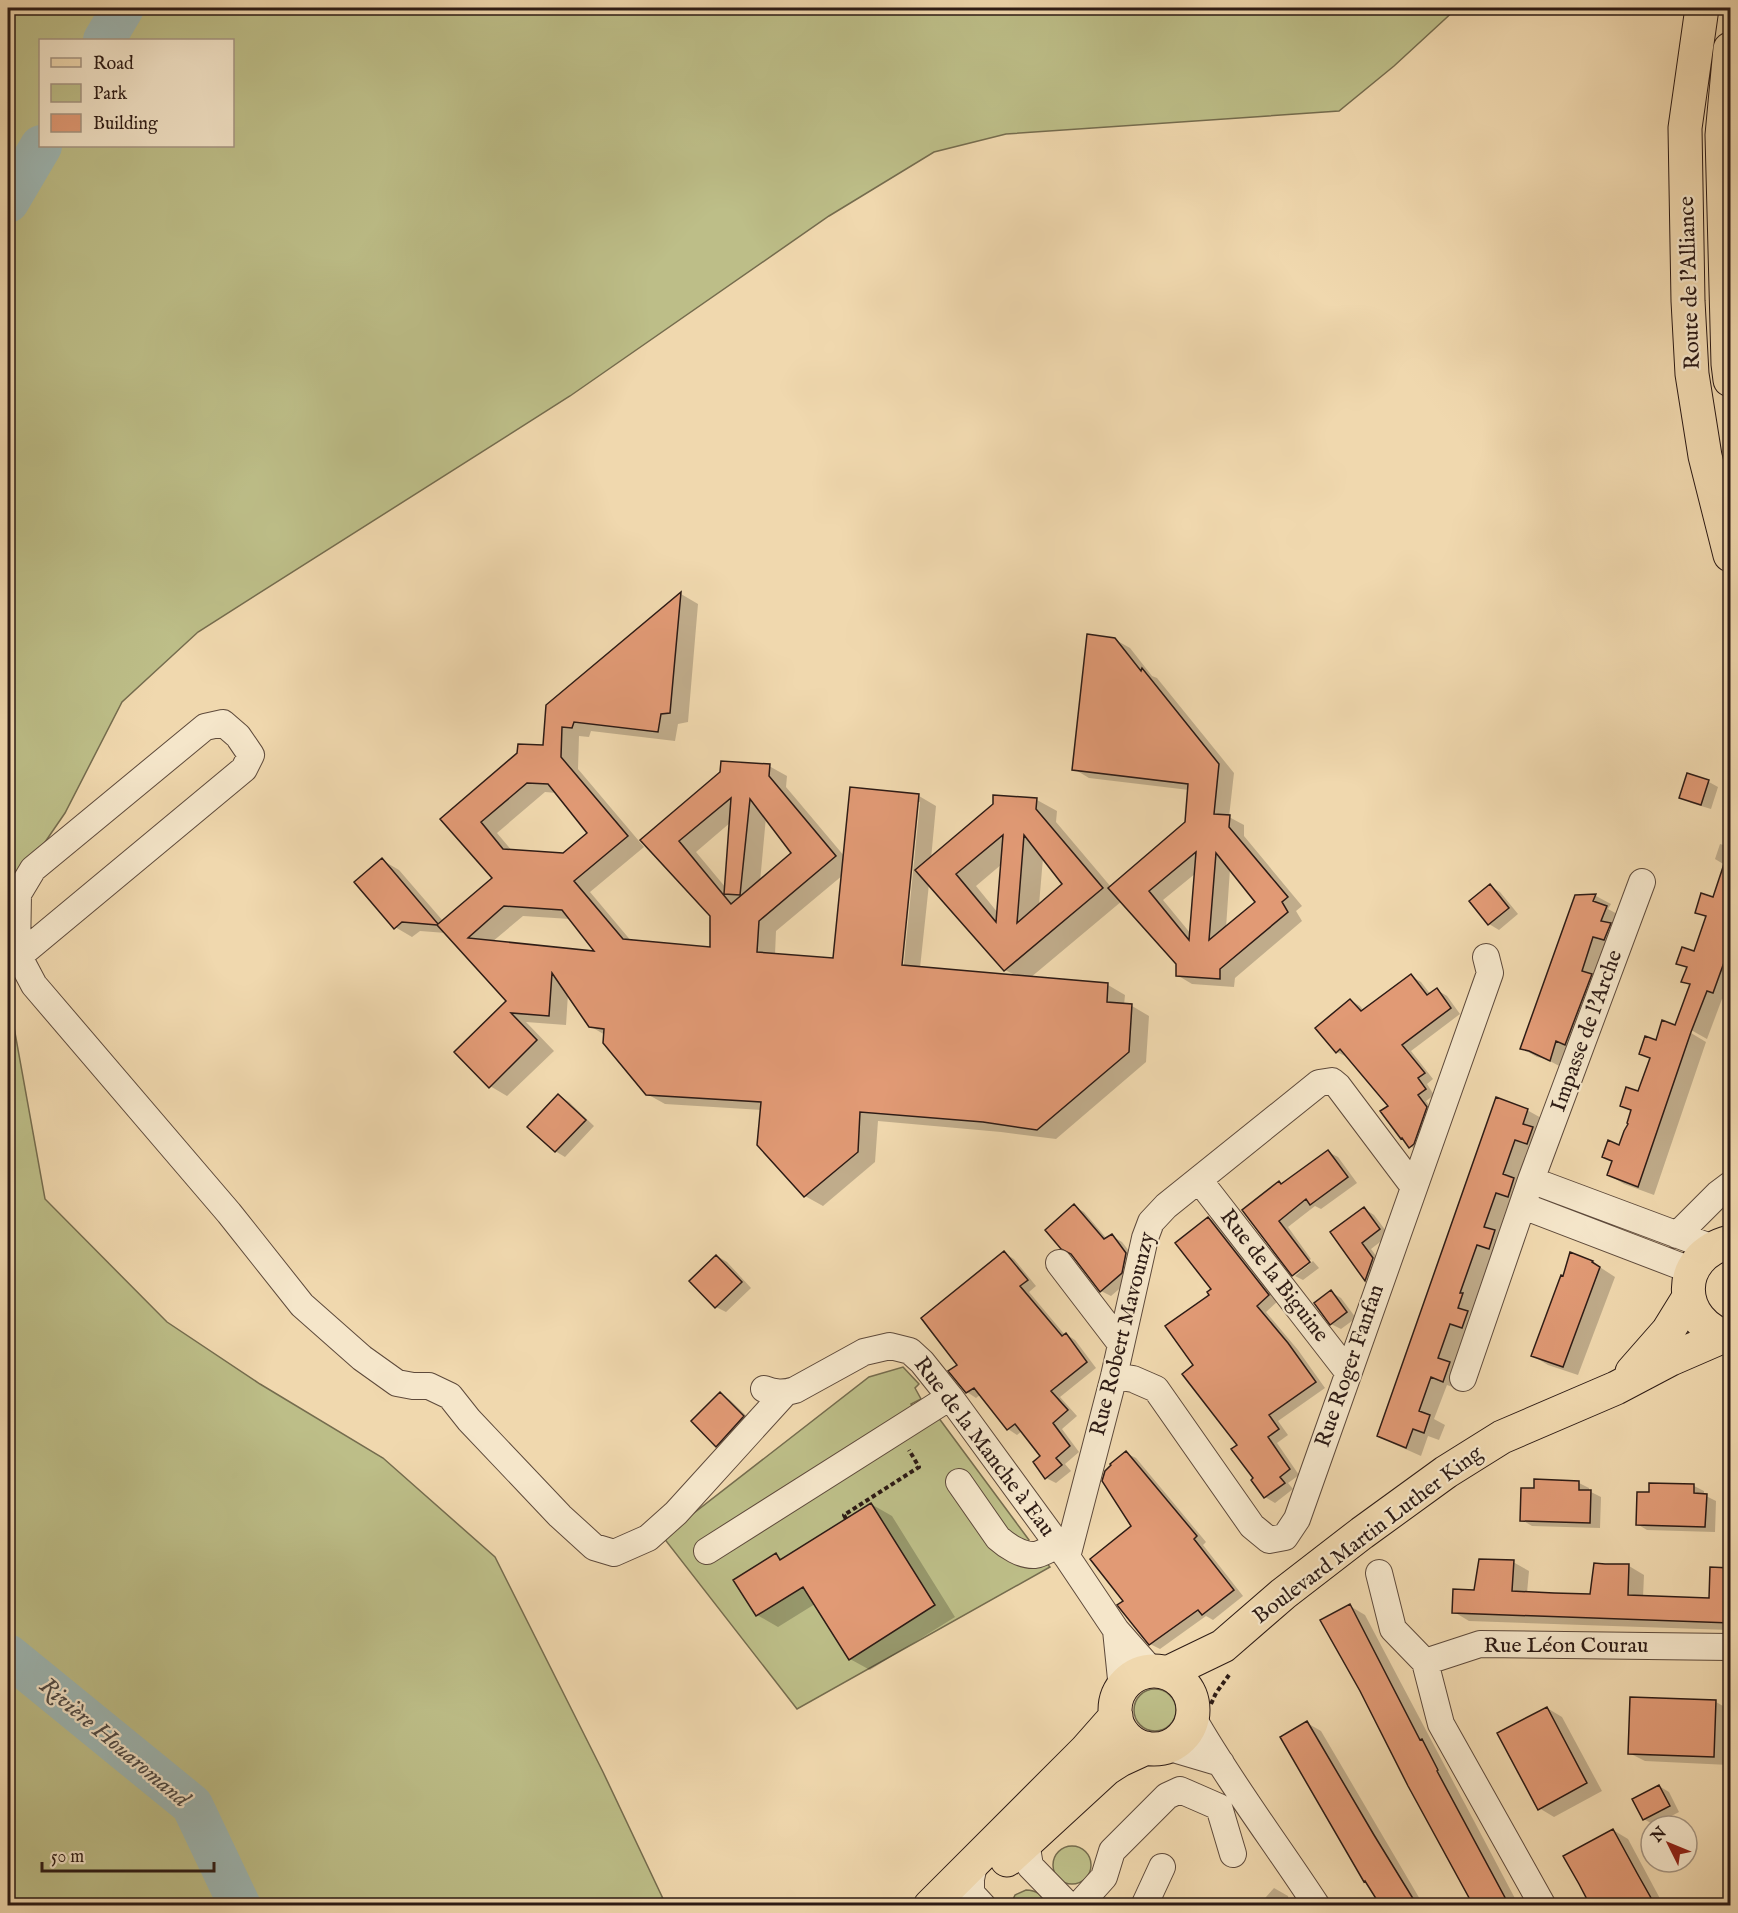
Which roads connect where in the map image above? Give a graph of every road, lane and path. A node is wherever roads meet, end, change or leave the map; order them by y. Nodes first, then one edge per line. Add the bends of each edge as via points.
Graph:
1 (1702, 8) edge
2 (1731, 49) edge
3 (1731, 380) edge
4 (1731, 555) edge
5 (1642, 882) dead end
6 (19, 956) junction
7 (1486, 957) dead end
8 (1199, 1180) junction
9 (1531, 1180) junction
10 (1731, 1185) edge
11 (1414, 1187) junction
12 (1523, 1206) junction
13 (1672, 1233) junction
14 (1651, 1255) junction
15 (1059, 1263) dead end
16 (1707, 1265) edge
17 (1727, 1337) edge
18 (1121, 1344) junction
19 (1348, 1372) junction
20 (1114, 1376) junction
21 (1463, 1378) dead end
22 (1616, 1388) junction
23 (950, 1397) junction
24 (896, 1432) junction
25 (959, 1482) dead end
26 (846, 1519) dead end
27 (707, 1551) dead end
28 (1063, 1551) junction
29 (1379, 1573) dead end
30 (1116, 1630) junction
31 (1222, 1646) junction
32 (1731, 1647) edge
33 (1425, 1662) junction
34 (1160, 1672) junction
35 (1119, 1702) junction
36 (1193, 1711) junction
37 (1157, 1747) junction
38 (1221, 1762) junction
39 (1238, 1791) junction
40 (1218, 1807) junction
41 (1026, 1842) junction
42 (1233, 1854) dead end
43 (975, 1861) junction
44 (1162, 1867) dead end
45 (971, 1901) edge
46 (930, 1905) edge
47 (1069, 1905) edge
48 (1078, 1905) edge
49 (1144, 1905) edge
50 (1317, 1905) edge
51 (1543, 1905) edge

1 - 4 main road, Route de l'Alliance via 1685,128 1688,301 1692,374 1705,456
2 - 3 main road, Route de l'Alliance via 1722,135
5 - 9 street, Impasse de l'Arche
6 - 6 street via 244,769 251,755 238,736 222,723 205,727 33,869 18,894
6 - 23 street, Rue de la Manche à Eau via 34,985 302,1305 397,1383 429,1386 450,1396 560,1516 594,1546 614,1553 648,1538 675,1513 774,1391 795,1390 864,1352 890,1346 910,1351
7 - 11 street, Rue Roger Fanfan via 1490,973
8 - 11 street, Rue Robert Mavounzy via 1319,1083 1332,1081
8 - 18 street, Rue Robert Mavounzy via 1151,1222
8 - 19 street, Rue de la Biguine
9 - 12 street, Impasse de l'Arche
9 - 13 street
10 - 13 street
11 - 19 street, Rue Roger Fanfan
12 - 14 street
12 - 21 street, Impasse de l'Arche
13 - 14 street
13 - 16 street
14 - 16 street
15 - 18 street
16 - 17 main road via 1694,1312 1704,1325
16 - 22 main road, Boulevard Martin Luther King via 1668,1331
17 - 22 main road, Boulevard Martin Luther King via 1671,1359
18 - 20 street, Rue Robert Mavounzy
19 - 20 street, Rue Roger Fanfan via 1297,1519 1286,1537 1269,1540 1252,1526 1156,1389
20 - 28 street, Rue Robert Mavounzy
22 - 31 main road, Boulevard Martin Luther King via 1502,1437 1446,1472 1283,1594
23 - 24 street
23 - 28 street, Rue de la Manche à Eau
24 - 26 path via 919,1467 844,1515
24 - 27 street
25 - 28 street via 1006,1545 1034,1555
28 - 30 street, Rue de la Manche à Eau
29 - 33 street via 1393,1629
30 - 34 street, Rue de la Manche à Eau
30 - 35 street
31 - 34 main road, Boulevard Martin Luther King
31 - 36 main road, Boulevard Martin Luther King
32 - 33 street, Rue Léon Courau via 1480,1644
33 - 51 street via 1441,1724
34 - 35 main road via 1136,1676 1126,1683
34 - 36 main road via 1182,1683
35 - 37 main road via 1121,1731 1130,1741
35 - 43 main road via 1086,1750
36 - 37 main road via 1188,1731 1179,1740
36 - 38 street
37 - 38 street
37 - 41 main road via 1106,1769
38 - 39 street
39 - 40 street
39 - 50 street
40 - 42 street
40 - 48 street via 1180,1790 1167,1796 1112,1851 1104,1877
41 - 45 main road
41 - 47 street via 1030,1866
43 - 45 street
43 - 46 main road
44 - 49 street

